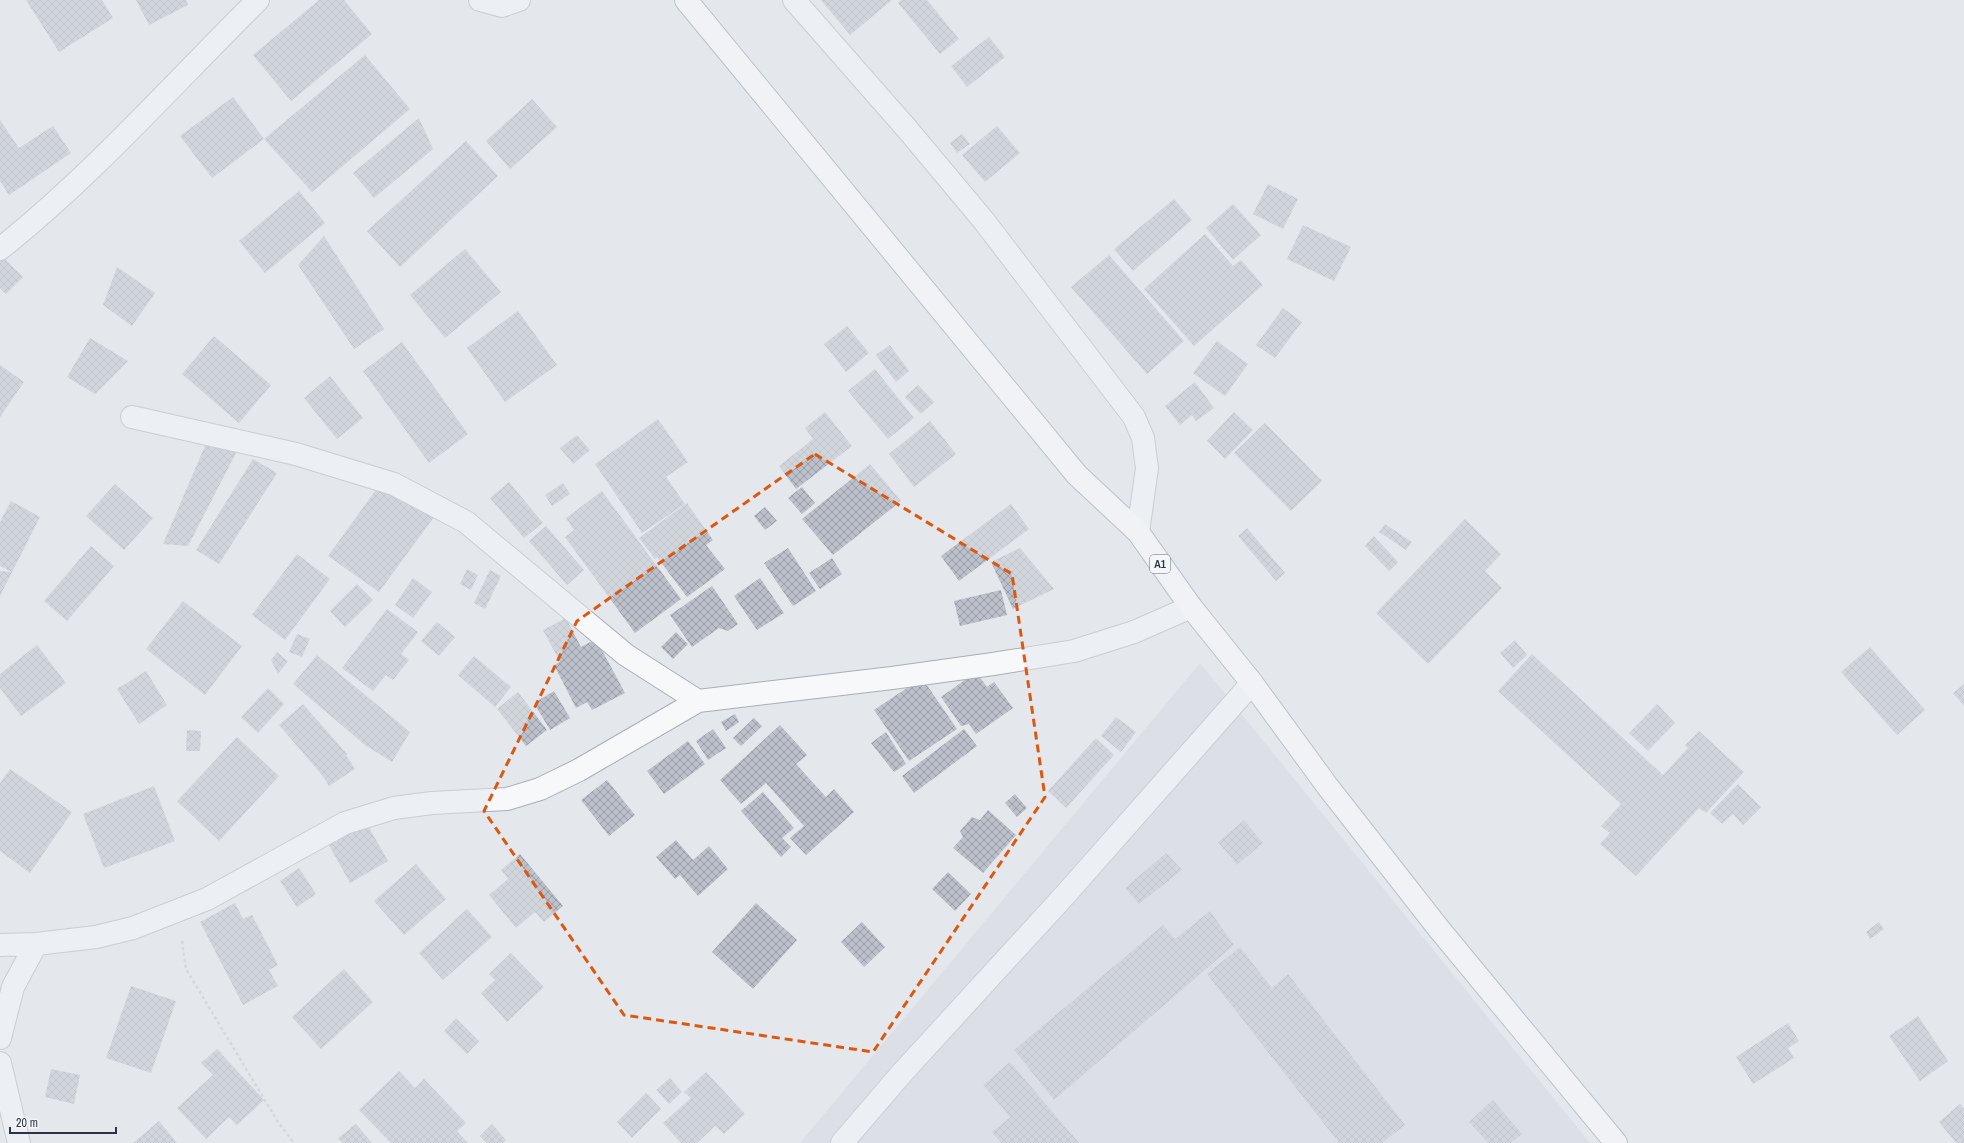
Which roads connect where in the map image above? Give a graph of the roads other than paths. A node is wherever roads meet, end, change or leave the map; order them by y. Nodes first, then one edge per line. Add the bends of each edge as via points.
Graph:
1 (258, 0) edge
2 (480, 0) edge
3 (519, 0) edge
4 (686, 0) edge
5 (794, 0) edge
6 (0, 249) edge
7 (132, 417) dead end
8 (1138, 532) junction
9 (1191, 608) junction
10 (1252, 683) junction
11 (698, 701) junction
12 (36, 944) junction
13 (0, 945) edge
14 (0, 1038) edge
15 (0, 1063) edge
16 (19, 1143) edge
17 (842, 1143) edge
18 (1616, 1143) edge

1 - 6 street via 75,184
2 - 3 street via 502,6
4 - 8 highway, A1 via 1077,475
5 - 8 street via 984,220 1134,417 1143,438 1147,468
7 - 11 street via 296,454 394,484 466,522 626,655
8 - 9 highway, A1
9 - 10 highway, A1
9 - 11 street via 1134,632 1074,651 900,677
10 - 17 street via 1066,895
10 - 18 highway, A1 via 1328,787 1440,930
11 - 12 street via 579,770 540,789 507,799 394,808 345,823 207,899 181,910 104,936
12 - 13 street
12 - 14 street via 13,987
15 - 16 street

